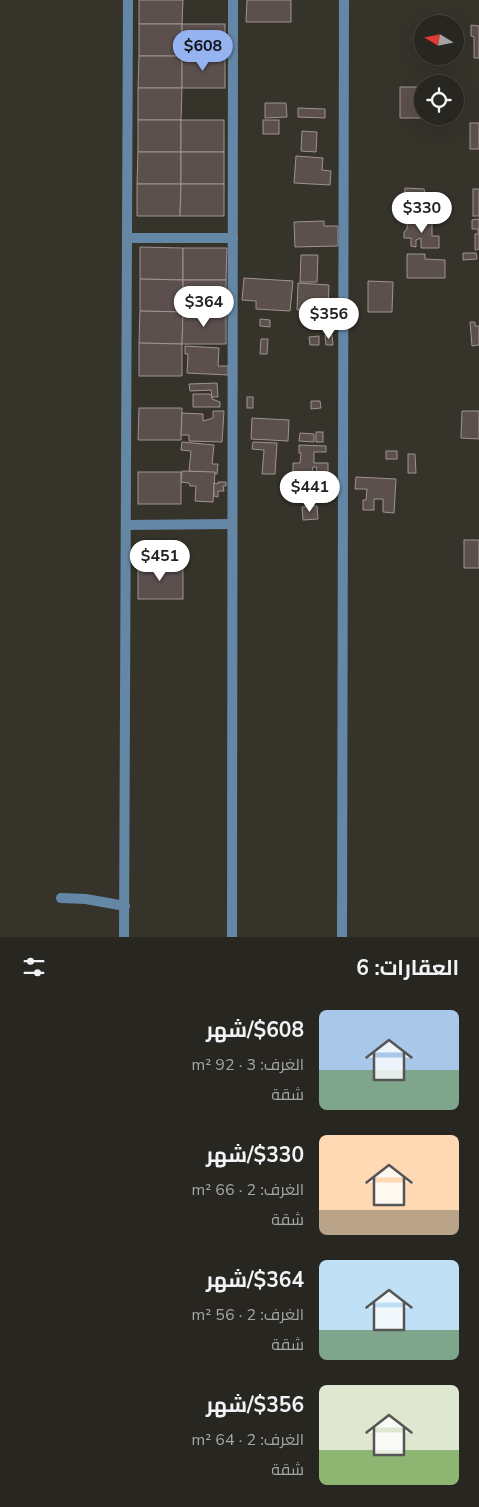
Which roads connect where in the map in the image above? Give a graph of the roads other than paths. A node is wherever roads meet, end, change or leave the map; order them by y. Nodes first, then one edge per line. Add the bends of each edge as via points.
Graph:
1 (128, 0) edge
2 (232, 0) edge
3 (344, 0) edge
4 (127, 238) junction
5 (233, 238) junction
6 (232, 524) junction
7 (126, 526) junction
8 (61, 898) dead end
9 (124, 906) junction
10 (124, 937) edge
11 (232, 937) edge
12 (342, 937) edge

1 - 4 street
2 - 5 street
3 - 12 street
4 - 5 street
4 - 7 street
5 - 6 street
6 - 7 street
6 - 11 street
7 - 9 street
8 - 9 street
9 - 10 street

